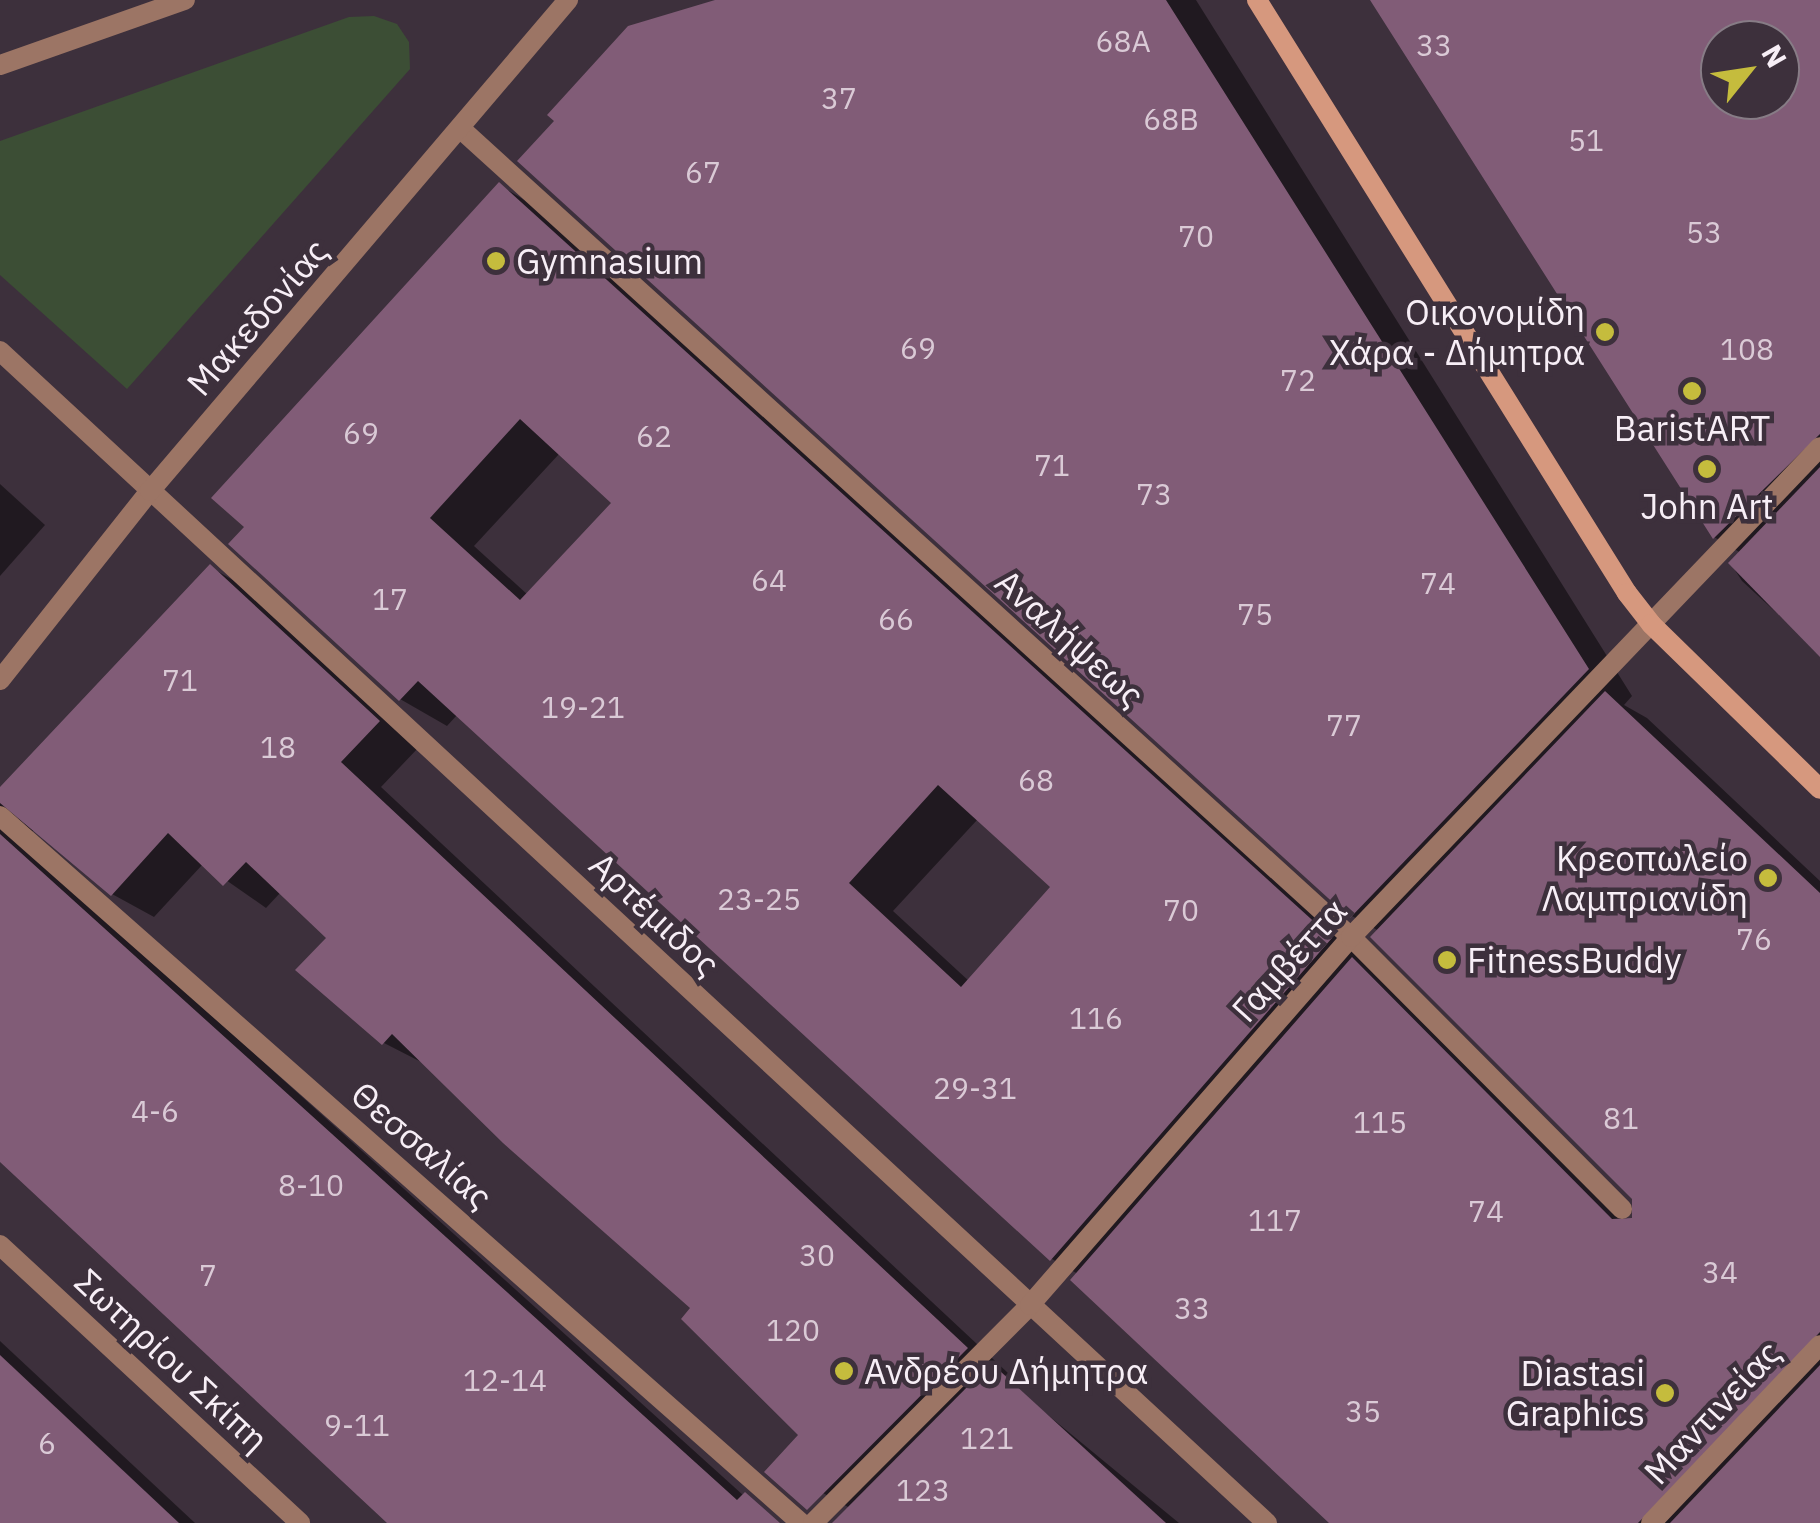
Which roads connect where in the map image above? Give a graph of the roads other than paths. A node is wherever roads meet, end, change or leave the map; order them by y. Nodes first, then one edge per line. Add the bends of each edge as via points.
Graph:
1 (185, 0) edge
2 (568, 0) edge
3 (1257, 0) edge
4 (0, 65) edge
5 (462, 129) junction
6 (0, 351) edge
7 (1820, 447) edge
8 (150, 490) junction
9 (1650, 624) junction
10 (0, 680) edge
11 (1820, 789) edge
12 (0, 816) edge
13 (1351, 937) junction
14 (1622, 1208) dead end
15 (0, 1245) edge
16 (1030, 1305) junction
17 (1820, 1345) edge
18 (300, 1523) edge
19 (801, 1523) edge
20 (814, 1523) edge
21 (1267, 1523) edge
22 (1652, 1523) edge

1 - 4 street
2 - 5 street, Μακεδονίας
3 - 9 main road
5 - 8 street, Μακεδονίας
5 - 13 street, Αναλήψεως
6 - 8 street, Αρτέμιδος
7 - 9 street, Γαμβέττα
8 - 10 street, Μακεδονίας
8 - 16 street, Αρτέμιδος
9 - 11 main road
9 - 13 street, Γαμβέττα
12 - 19 street, Θεσσαλίας
13 - 14 street, Αναλήψεως
13 - 16 street, Γαμβέττα
15 - 18 street, Σωτηρίου Σκίπη
16 - 20 street, Γαμβέττα
16 - 21 street, Αρτέμιδος
17 - 22 street, Μαντινείας

